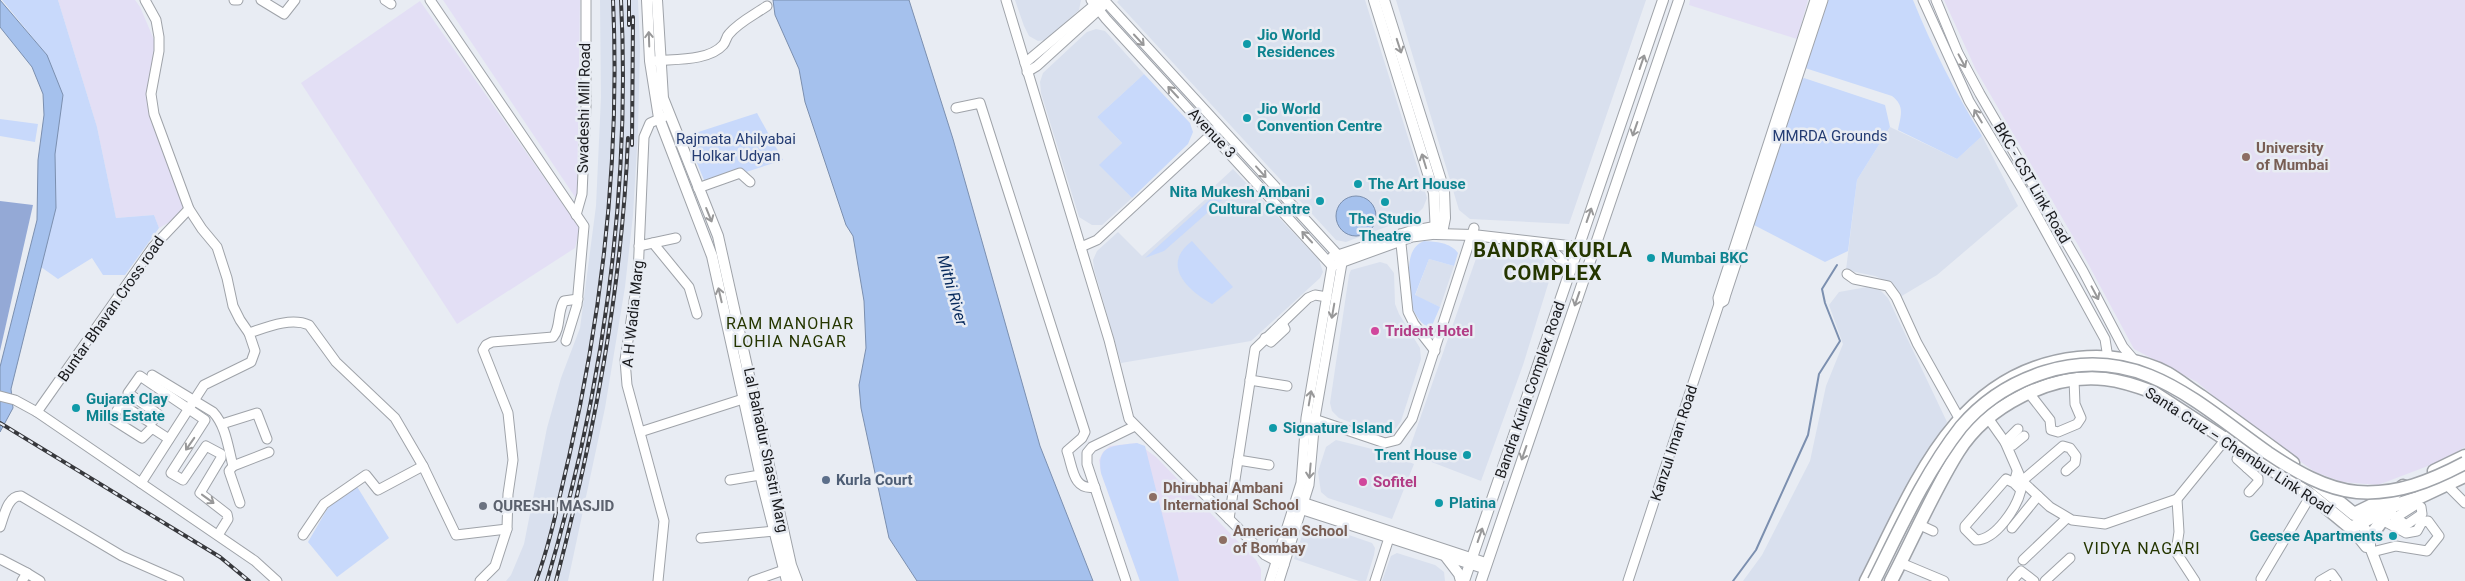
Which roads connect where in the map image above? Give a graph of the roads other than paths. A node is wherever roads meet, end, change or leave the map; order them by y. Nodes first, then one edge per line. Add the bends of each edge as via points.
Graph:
1 (145, 0) edge
2 (234, 0) edge
3 (238, 0) edge
4 (430, 0) edge
5 (586, 0) edge
6 (647, 0) edge
7 (657, 0) edge
8 (1006, 0) edge
9 (1374, 0) edge
10 (1384, 0) edge
11 (1663, 0) edge
12 (1679, 0) edge
13 (1815, 0) edge
14 (1823, 0) edge
15 (1923, 0) edge
16 (1936, 0) edge
17 (264, 1) edge
18 (298, 2) edge
19 (1099, 3) edge
20 (767, 6) dead end
21 (1950, 34) junction
22 (1939, 38) junction
23 (655, 61) junction
24 (1026, 67) junction
25 (956, 108) dead end
26 (664, 117) junction
27 (1220, 126) junction
28 (1212, 133) junction
29 (750, 182) dead end
30 (698, 188) junction
31 (2043, 200) junction
32 (2033, 208) junction
33 (189, 209) junction
34 (576, 215) junction
35 (1440, 230) junction
36 (1474, 232) junction
37 (676, 238) dead end
38 (1400, 238) junction
39 (1538, 242) junction
40 (653, 243) junction
41 (1580, 243) junction
42 (1596, 245) junction
43 (639, 246) junction
44 (1081, 247) junction
45 (1340, 259) junction
46 (1330, 262) junction
47 (2083, 271) junction
48 (1846, 274) dead end
49 (1569, 275) junction
50 (2072, 277) junction
51 (1328, 297) junction
52 (578, 298) junction
53 (1719, 304) junction
54 (697, 314) dead end
55 (249, 333) junction
56 (566, 341) dead end
57 (1435, 351) junction
58 (2108, 358) junction
59 (2135, 361) junction
60 (152, 375) dead end
61 (1250, 380) junction
62 (2074, 380) junction
63 (2002, 384) junction
64 (1287, 386) dead end
65 (2029, 393) junction
66 (754, 395) junction
67 (0, 396) edge
68 (743, 399) junction
69 (2012, 402) junction
70 (189, 404) junction
71 (36, 412) junction
72 (1311, 418) junction
73 (1959, 418) junction
74 (1988, 418) junction
75 (2239, 423) junction
76 (222, 424) junction
77 (1135, 426) junction
78 (640, 432) junction
79 (2021, 432) dead end
80 (167, 438) junction
81 (267, 439) dead end
82 (2224, 439) junction
83 (2006, 441) junction
84 (269, 452) dead end
85 (1934, 452) junction
86 (2465, 456) edge
87 (2237, 459) dead end
88 (1238, 460) junction
89 (2251, 463) junction
90 (2465, 463) edge
91 (1269, 465) dead end
92 (233, 466) junction
93 (423, 466) junction
94 (2297, 466) junction
95 (2066, 471) dead end
96 (760, 474) junction
97 (2458, 477) edge
98 (730, 480) dead end
99 (2409, 481) junction
100 (2018, 482) junction
101 (141, 483) junction
102 (1095, 486) junction
103 (2324, 490) junction
104 (2250, 492) dead end
105 (2311, 495) junction
106 (2038, 496) junction
107 (2177, 499) junction
108 (240, 503) dead end
109 (2419, 503) junction
110 (2465, 503) edge
111 (1299, 505) junction
112 (2390, 510) junction
113 (2067, 518) junction
114 (1229, 519) junction
115 (2352, 521) junction
116 (1920, 525) junction
117 (0, 527) edge
118 (2012, 528) dead end
119 (507, 529) junction
120 (774, 531) junction
121 (1933, 532) dead end
122 (218, 535) junction
123 (303, 535) dead end
124 (701, 538) dead end
125 (1389, 538) junction
126 (2370, 546) junction
127 (1446, 557) junction
128 (2070, 558) dead end
129 (0, 559) edge
130 (2023, 560) dead end
131 (1471, 561) junction
132 (1901, 562) junction
133 (1280, 564) junction
134 (1486, 566) junction
135 (784, 570) junction
136 (24, 577) edge
137 (2261, 579) dead end
138 (2033, 580) edge
139 (40, 581) edge
140 (179, 581) edge
141 (277, 581) edge
142 (480, 581) edge
143 (658, 581) edge
144 (753, 581) edge
145 (787, 581) edge
146 (798, 581) edge
147 (1126, 581) edge
148 (1270, 581) edge
149 (1279, 581) edge
150 (1375, 581) edge
151 (1462, 581) edge
152 (1481, 581) edge
153 (1628, 581) edge
154 (1867, 581) edge
155 (1874, 581) edge
156 (1883, 581) edge
157 (1891, 581) edge
158 (1944, 581) edge
159 (2012, 581) edge
160 (2045, 581) edge
161 (2195, 581) edge
162 (2320, 581) edge
163 (2337, 581) edge
164 (2384, 581) edge

1 - 33 street via 156,20 159,37 151,102
2 - 3 street
4 - 34 street
5 - 34 street, Swadeshi Mill Road via 582,194
23 -> 6 main road, Lal Bahadur Shastri Marg
7 - 23 main road, Lal Bahadur Shastri Marg
8 - 24 street
35 -> 9 main road via 1434,193
10 -> 35 main road via 1444,190
41 -> 11 main road, Bandra Kurla Complex Road
12 -> 42 main road, Bandra Kurla Complex Road
13 - 53 street, Kanzul Iman Road via 1718,298
14 - 53 street, Kanzul Iman Road via 1724,301
15 - 22 street, BKC - CST Link Road
16 - 21 street, BKC - CST Link Road
17 - 18 street via 284,14
19 - 24 street via 1037,66
19 -> 27 street, Avenue 3
28 -> 19 street, Avenue 3
20 - 23 street via 739,24 723,45 706,54 696,58
21 - 22 street
21 -> 31 street, BKC - CST Link Road via 1980,94
32 -> 22 street, BKC - CST Link Road via 1969,101
23 - 26 main road, Lal Bahadur Shastri Marg
24 - 44 street
25 - 102 street via 980,103 1085,432 1067,451 1080,486
26 - 30 main road, Lal Bahadur Shastri Marg
26 - 43 street, A H Wadia Marg via 647,126 644,137
68 -> 26 main road, Lal Bahadur Shastri Marg via 712,256
27 - 28 street
27 -> 45 street, Avenue 3
28 - 44 street via 1097,240
46 -> 28 street, Avenue 3
29 - 30 street via 740,173
30 -> 66 main road, Lal Bahadur Shastri Marg via 718,236
31 - 32 street
31 - 47 street, BKC - CST Link Road
32 - 50 street, BKC - CST Link Road
33 - 55 street via 217,247 233,306
33 - 71 street, Buntar Bhavan Cross road via 153,247
34 - 52 street via 584,226
35 - 36 main road
35 - 38 street
36 - 39 main road
36 - 41 main road
36 - 57 street
37 - 40 street
38 - 45 street
38 - 57 street via 1408,312
39 - 41 main road
39 - 49 main road via 1560,257
40 - 43 street
40 - 54 street via 689,287
41 - 42 main road
41 - 49 main road, Bandra Kurla Complex Road
42 -> 134 main road, Bandra Kurla Complex Road
43 - 78 street, A H Wadia Marg via 638,276 625,360 627,385
44 - 77 street via 1129,419
45 - 46 street
45 -> 72 street
46 - 51 street
47 - 50 street
47 -> 59 street, BKC - CST Link Road via 2124,347
48 - 73 street via 1854,279 1888,286
131 -> 49 main road, Bandra Kurla Complex Road
50 - 58 street, BKC - CST Link Road via 2105,339
51 - 61 street via 1308,298 1266,338 1256,349
72 -> 51 street
52 - 56 street
52 - 119 street via 564,301 560,307 553,337 492,342 484,350 511,428 513,460
53 - 153 street, Kanzul Iman Road
55 - 70 street via 255,351 251,362 204,385
55 - 93 street via 285,323 309,325 336,362 395,418
57 - 72 street via 1410,423 1397,440 1385,443
58 - 59 highway, Santa Cruz – Chembur Link Road
58 - 63 highway, Santa Cruz – Chembur Link Road via 2082,358 2046,364
59 - 75 highway, Santa Cruz – Chembur Link Road via 2166,372
60 - 70 street
61 - 64 street
61 - 88 street
62 - 65 highway, Santa Cruz – Chembur Link Road
62 - 65 street via 2075,404 2081,418 2077,424 2058,432 2051,430 2050,420
62 - 82 highway, Santa Cruz – Chembur Link Road via 2104,379 2130,383 2153,392
63 - 69 highway
63 - 73 highway, Santa Cruz – Chembur Link Road
65 - 69 highway, Santa Cruz – Chembur Link Road
66 - 68 main road
66 - 146 main road, Lal Bahadur Shastri Marg via 791,565
67 - 71 street
68 - 78 street
68 - 96 main road, Lal Bahadur Shastri Marg
69 - 74 highway, Santa Cruz – Chembur Link Road
70 - 76 street via 213,412
70 - 80 street
70 - 80 street via 140,376 128,393 158,413 153,422 122,404 112,418 142,438 152,428
70 -> 122 street via 205,420 171,473 184,480 206,446 221,454 222,458 200,493 227,514 228,519
71 - 101 street
72 - 111 street
73 - 85 highway, Santa Cruz – Chembur Link Road
74 - 83 street
74 - 116 highway, Santa Cruz – Chembur Link Road via 1958,452
75 - 82 street
75 - 94 highway, Santa Cruz – Chembur Link Road
76 - 81 street via 257,413
76 - 92 street
77 - 102 street via 1092,447 1087,453 1087,464
77 - 114 street
78 - 143 street, A H Wadia Marg via 664,521
79 - 83 street
80 - 101 street
82 - 89 highway, Santa Cruz – Chembur Link Road
82 - 107 street
83 - 100 street
84 - 92 street
85 - 154 highway, Santa Cruz – Chembur Link Road
85 - 154 highway, bridge via 1936,456
86 - 99 highway
87 - 89 street
88 - 91 street
88 - 114 street via 1239,483
89 - 104 street via 2258,482
89 - 105 highway, Santa Cruz – Chembur Link Road
90 - 155 highway, bridge via 2403,489 2356,492 2333,487 2282,463 2166,381 2121,367 2064,367 2022,381 2002,392 1984,404 1962,426 1922,488
92 - 108 street via 229,471
93 - 119 street via 456,535
93 - 123 street via 378,490 366,475 324,504
94 - 99 highway via 2318,477 2360,487
94 - 103 highway, Santa Cruz – Chembur Link Road
95 - 100 street via 2076,456 2070,448 2063,446
96 - 98 street
96 - 120 main road, Lal Bahadur Shastri Marg
97 - 109 highway
97 - 110 street
97 - 156 highway via 2404,496 2356,499 2331,494 2306,485 2278,469 2162,388 2120,374 2065,374 2006,398 1968,431 1930,491
99 - 109 highway
99 - 112 highway
100 - 100 street via 2021,488 2017,504 1991,534 1976,540 1965,526 2004,480
100 - 106 street
101 - 122 street
102 - 147 street
103 - 112 highway via 2342,502 2371,504
103 - 115 highway, Santa Cruz – Chembur Link Road
105 - 115 highway, Santa Cruz – Chembur Link Road
105 - 137 street
106 - 113 street
106 - 118 street
107 - 113 street via 2105,524
107 - 161 street via 2179,532 2176,552
109 - 112 highway
109 - 112 street via 2422,514 2406,525
111 - 125 street
111 - 131 street
111 - 133 street
112 - 115 highway
112 - 126 highway
112 - 126 street via 2406,533 2419,530 2422,522 2428,522 2438,536 2425,552 2396,546
113 - 130 street
114 - 133 street via 1265,555
115 - 126 main road
116 - 121 street
116 - 132 highway, Santa Cruz – Chembur Link Road
117 - 140 street via 11,499 21,496 122,556
119 - 142 street via 494,566
120 - 124 street
120 - 135 main road, Lal Bahadur Shastri Marg
122 - 141 street via 256,561
125 - 127 street
125 - 150 street
126 - 164 main road
127 - 131 street
127 - 151 main road
128 - 160 street
129 - 136 street
131 - 134 street
131 - 151 main road, Bandra Kurla Complex Road
132 - 157 highway, Santa Cruz – Chembur Link Road
132 - 158 street
133 - 148 street
133 - 149 street
134 - 152 main road, Bandra Kurla Complex Road
135 - 144 street
135 - 145 main road, Lal Bahadur Shastri Marg
136 - 139 street
138 - 159 street via 2021,571
162 - 163 street via 2332,574

